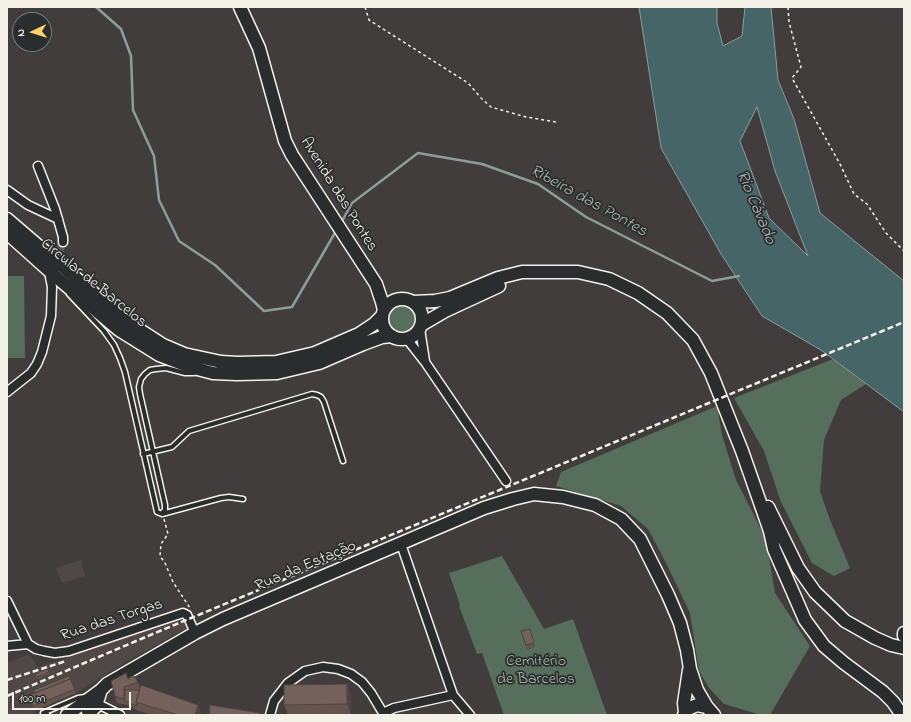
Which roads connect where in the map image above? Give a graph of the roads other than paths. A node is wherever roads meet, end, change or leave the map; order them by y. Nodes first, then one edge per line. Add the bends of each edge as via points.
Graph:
1 (240, 7) edge
2 (38, 166) dead end
3 (7, 190) edge
4 (7, 219) edge
5 (58, 219) junction
6 (7, 233) edge
7 (63, 242) tunnel mouth
8 (546, 272) junction
9 (53, 277) junction
10 (376, 284) junction
11 (408, 300) junction
12 (383, 313) junction
13 (421, 327) junction
14 (392, 336) junction
15 (407, 339) junction
16 (425, 362) junction
17 (213, 373) junction
18 (7, 392) edge
19 (742, 451) junction
20 (153, 452) junction
21 (143, 454) junction
22 (342, 461) dead end
23 (506, 481) dead end
24 (243, 500) dead end
25 (162, 514) junction
26 (770, 531) junction
27 (401, 544) junction
28 (7, 601) edge
29 (195, 633) junction
30 (28, 644) junction
31 (7, 646) edge
32 (904, 648) edge
33 (904, 656) edge
34 (690, 669) junction
35 (453, 695) junction
36 (96, 701) junction
37 (86, 712) edge
38 (712, 712) edge
39 (44, 714) edge
40 (684, 714) edge
41 (67, 715) edge
42 (117, 715) edge
43 (270, 715) edge
44 (470, 715) edge
45 (902, 715) edge

1 - 10 main road, Avenida das Pontes via 259,48 285,141
2 - 5 street
3 - 5 street via 28,205
4 - 12 main road, Circular de Barcelos via 126,321 163,345 184,354 238,364 276,362 315,353 359,334 374,324
5 - 7 street
6 - 9 main road, Circular de Barcelos
8 - 11 main road via 522,272 498,278 450,298 436,301
8 - 13 main road via 501,285 445,311
8 - 19 main road via 578,272 608,279 638,293 667,313 692,340 711,373
9 - 17 main road, Circular de Barcelos via 119,330 159,355
9 - 18 street via 51,316 42,352 31,373
9 - 21 lane via 114,345 125,372
10 - 11 main road, Avenida das Pontes
10 - 12 main road, Avenida das Pontes
11 - 12 main road via 391,301
11 - 13 main road via 421,311
12 - 14 main road via 384,328
13 - 15 main road
13 - 16 street
14 - 15 main road
14 - 17 main road, Circular de Barcelos via 363,344 319,363 277,373
15 - 16 street
16 - 23 street
17 - 20 lane via 185,373 166,368 150,370 141,379 140,394
19 - 26 main road
19 - 32 main road via 798,568 814,592 845,621 875,638
20 - 21 lane
20 - 22 lane via 172,447 189,431 312,394 321,397 324,402
20 - 25 lane via 165,505
21 - 25 lane via 155,507
24 - 25 lane via 221,498
26 - 33 main road via 793,574 823,610 843,628 879,648
26 - 45 main road via 774,549 804,620 834,655 883,692
27 - 29 main road, Rua da Estação
27 - 34 main road, Rua da Estação via 513,498 534,494 563,497 595,505 621,519 640,539 647,551 680,623
27 - 35 street
28 - 30 street
29 - 30 street, Rua das Torgas via 184,613 69,651 44,652
29 - 36 main road, Rua da Estação via 107,684
30 - 31 street
34 - 38 main road via 701,698
34 - 40 main road
35 - 43 street via 394,708 383,713 362,682 351,674 323,667 305,671 288,683 274,701
35 - 44 street
36 - 37 main road, Rua da Estação
36 - 39 lane via 78,698
36 - 42 street
37 - 41 main road, Rua da Estação
38 - 40 main road via 697,705 692,706

